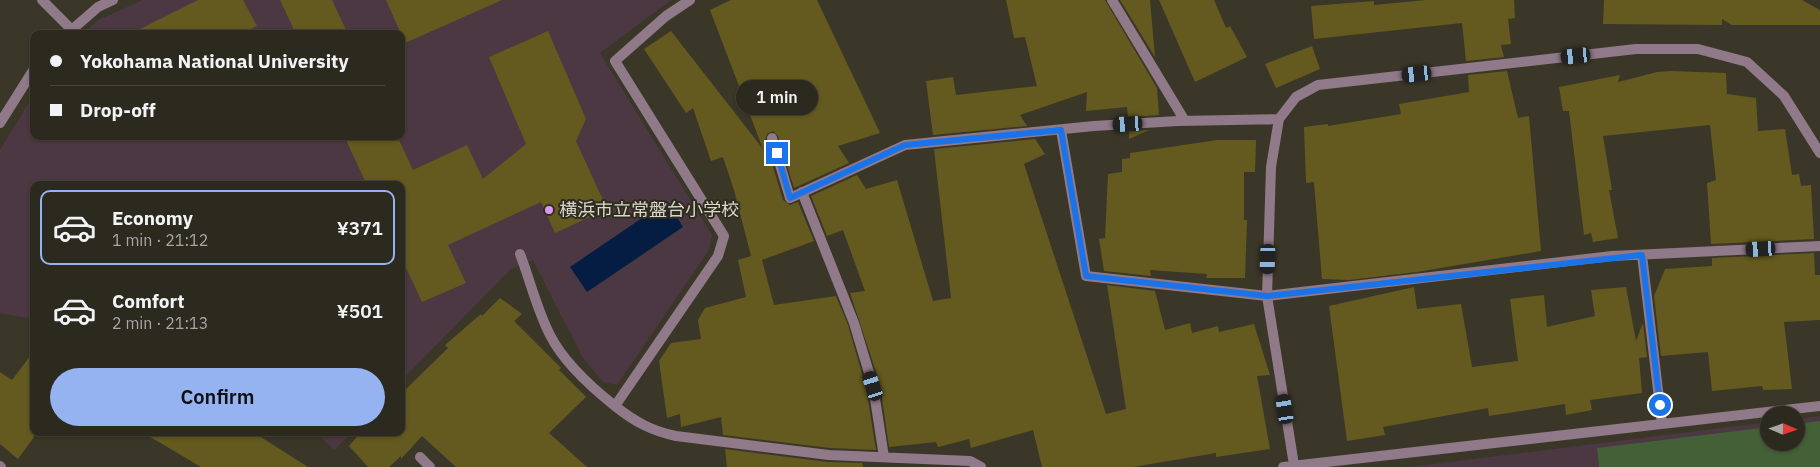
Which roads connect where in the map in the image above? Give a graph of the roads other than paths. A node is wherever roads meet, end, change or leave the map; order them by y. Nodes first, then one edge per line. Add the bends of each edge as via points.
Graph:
1 (42, 0) edge
2 (113, 0) edge
3 (690, 0) edge
4 (1112, 0) edge
5 (68, 30) edge
6 (70, 30) edge
7 (30, 76) edge
8 (1279, 119) junction
9 (1184, 121) junction
10 (0, 122) edge
11 (1061, 130) junction
12 (772, 138) dead end
13 (1820, 153) edge
14 (802, 192) junction
15 (1820, 246) edge
16 (520, 254) dead end
17 (1642, 255) junction
18 (1267, 296) junction
19 (615, 406) junction
20 (1820, 406) edge
21 (1662, 424) junction
22 (420, 457) dead end
23 (884, 457) junction
24 (1289, 466) edge
25 (430, 467) edge
26 (981, 467) edge

1 - 5 street
2 - 6 street via 98,7
3 - 19 street via 666,16 614,61 724,236 718,256
4 - 9 street
7 - 10 street
8 - 9 street
8 - 13 street via 1296,97 1318,85 1636,49 1698,50 1747,62 1784,96
8 - 18 street via 1271,168
9 - 11 street
11 - 14 street via 905,145
11 - 18 street via 1086,276
12 - 14 street via 790,198
14 - 23 street via 854,323 873,386
15 - 17 street
16 - 19 street via 550,334 566,359
17 - 18 street
17 - 21 street
18 - 24 street
19 - 23 street via 655,432 676,436 829,455
20 - 21 street
21 - 24 street
22 - 25 street
23 - 26 street via 970,461

